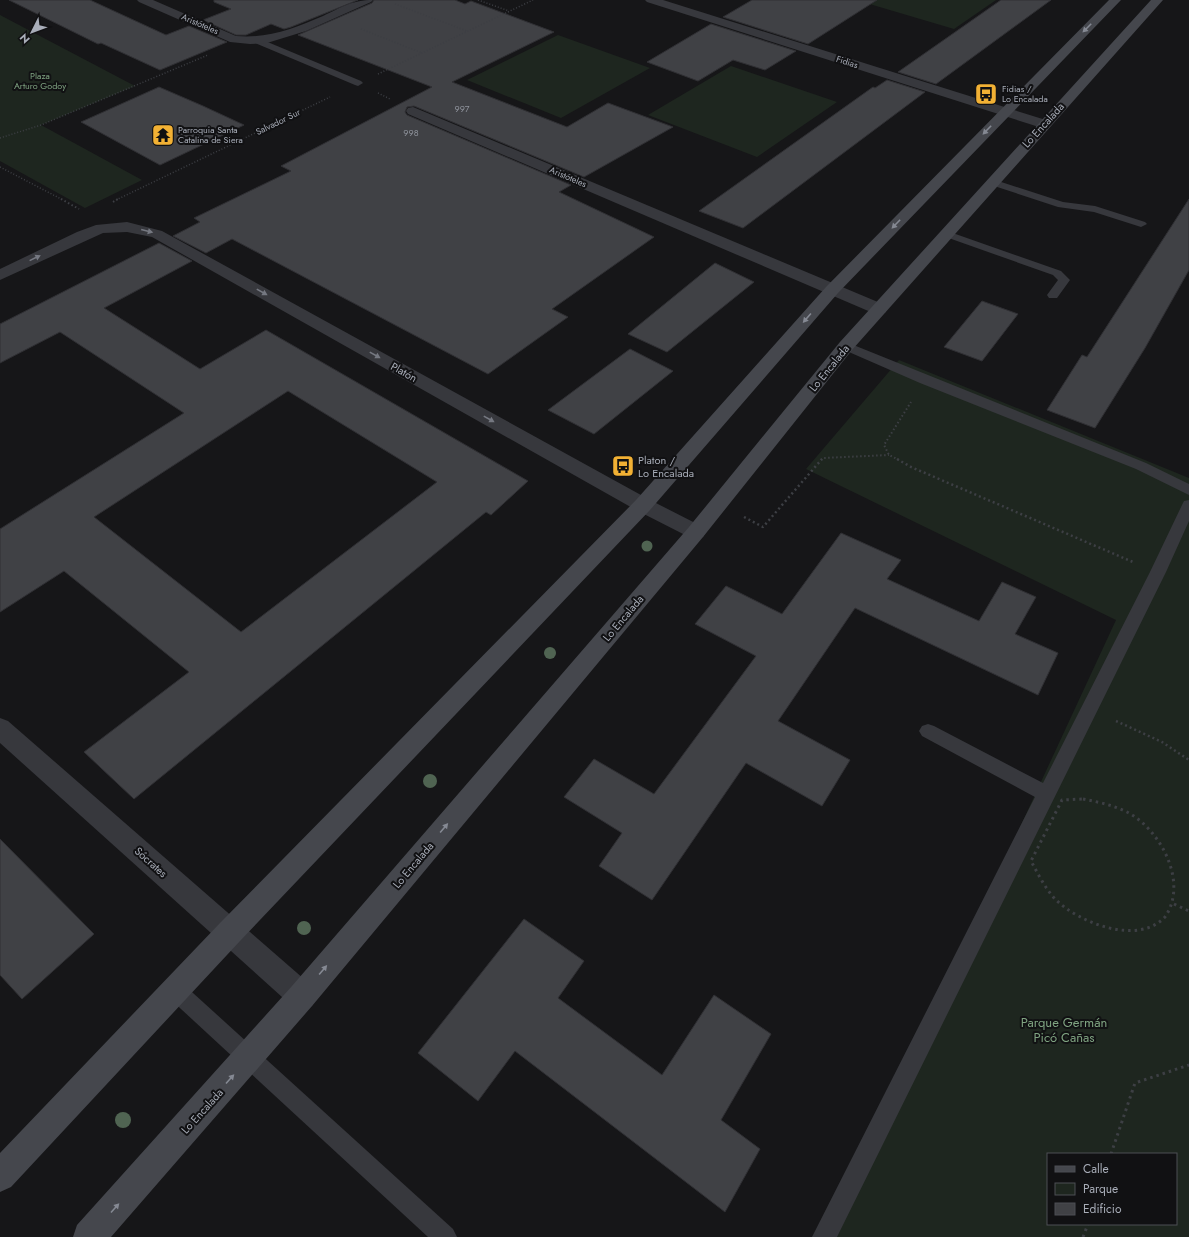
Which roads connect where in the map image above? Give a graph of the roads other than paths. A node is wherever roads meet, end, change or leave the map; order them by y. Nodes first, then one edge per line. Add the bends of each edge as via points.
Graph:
1 (143, 0) edge
2 (367, 0) edge
3 (651, 0) edge
4 (1157, 0) edge
5 (1119, 13) edge
6 (258, 41) junction
7 (358, 83) road end
8 (413, 111) road end
9 (1004, 112) junction
10 (1044, 124) junction
11 (992, 182) junction
12 (1141, 224) dead end
13 (946, 234) junction
14 (0, 275) edge
15 (832, 290) junction
16 (1053, 295) dead end
17 (879, 309) junction
18 (846, 346) junction
19 (1189, 490) edge
20 (643, 505) junction
21 (1189, 505) edge
22 (696, 532) junction
23 (0, 728) edge
24 (928, 731) dead end
25 (1046, 794) junction
26 (230, 932) junction
27 (175, 990) junction
28 (302, 996) junction
29 (250, 1057) junction
30 (0, 1176) edge
31 (89, 1237) edge
32 (445, 1237) edge
33 (824, 1237) edge

1 - 6 street, Aristóteles via 230,37 242,41
2 - 6 street, Aristóteles via 284,35
3 - 9 street, Fidias
4 - 5 street, Lo Encalada
5 -> 9 street, Lo Encalada
5 - 10 street, Lo Encalada
6 - 7 lane, Aristóteles
8 - 15 street, Aristóteles
9 - 10 street, Fidias
9 -> 15 street, Lo Encalada
10 - 11 street, Lo Encalada
11 - 12 lane via 1062,205 1094,209
11 - 13 street, Lo Encalada
13 - 16 lane via 1058,273 1064,280
13 - 17 street, Lo Encalada
14 -> 20 street, Platón via 82,235 108,227 136,229 164,237
15 - 17 street, Aristóteles
15 -> 20 street, Lo Encalada
17 - 18 street, Lo Encalada
18 - 19 lane via 1141,466
18 - 22 street, Lo Encalada
20 - 22 street, Platón
20 - 26 street, Lo Encalada
21 - 25 lane
28 -> 22 street, Lo Encalada
23 - 26 street, Sócrates
24 - 25 lane
25 - 33 lane
26 - 27 street, Lo Encalada
26 - 28 street, Sócrates
27 - 29 lane
27 - 30 street, Lo Encalada
28 - 29 street, Lo Encalada
31 -> 29 street, Lo Encalada
29 - 32 lane

